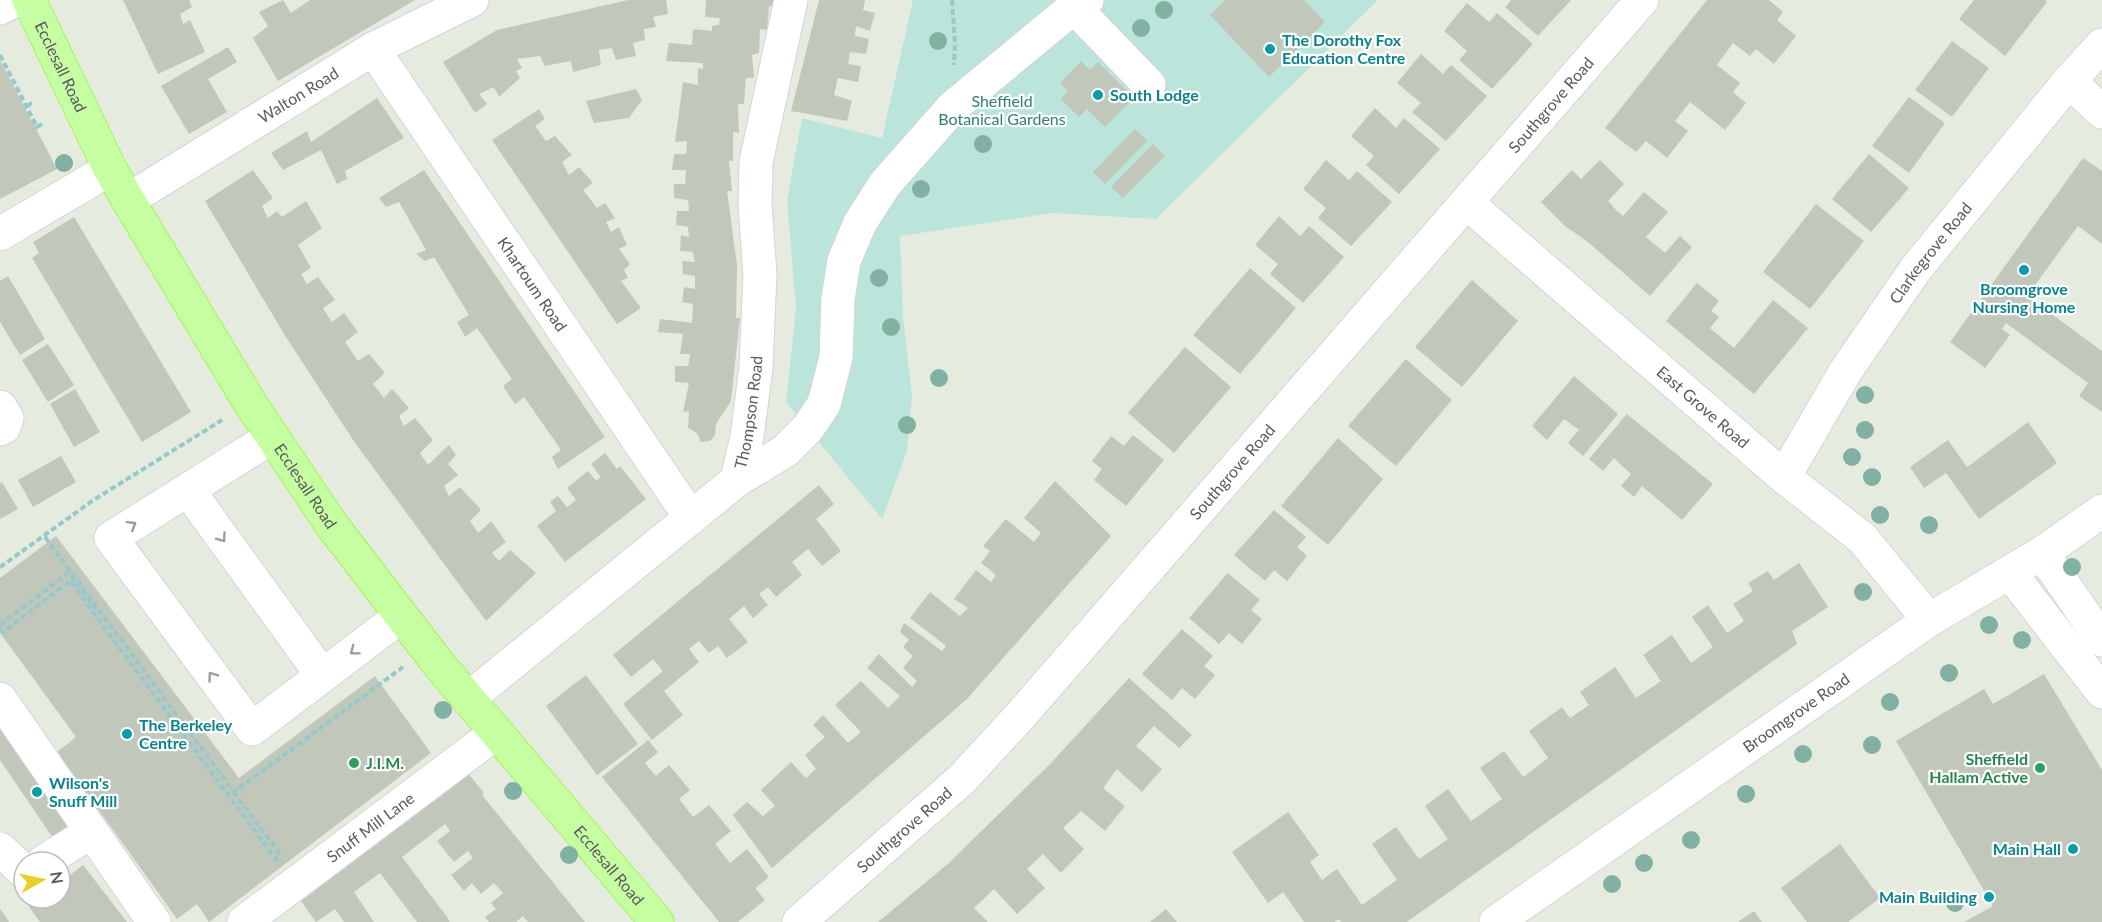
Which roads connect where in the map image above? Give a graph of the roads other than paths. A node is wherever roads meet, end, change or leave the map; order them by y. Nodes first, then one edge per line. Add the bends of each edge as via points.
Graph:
1 (15, 0) edge
2 (29, 0) edge
3 (472, 0) edge
4 (791, 0) edge
5 (1642, 0) edge
6 (1080, 4) edge
7 (0, 8) edge
8 (2102, 45) edge
9 (373, 49) junction
10 (2069, 81) junction
11 (1149, 85) dead end
12 (2102, 112) edge
13 (110, 169) junction
14 (128, 200) junction
15 (1467, 203) junction
16 (0, 234) edge
17 (0, 407) edge
18 (0, 429) edge
19 (272, 437) junction
20 (1784, 477) junction
21 (737, 480) junction
22 (188, 490) junction
23 (2102, 511) edge
24 (691, 518) junction
25 (2042, 553) junction
26 (2010, 573) junction
27 (401, 616) junction
28 (1929, 620) junction
29 (2102, 640) edge
30 (322, 675) junction
31 (2102, 692) edge
32 (0, 699) edge
33 (468, 699) junction
34 (496, 733) junction
35 (92, 832) junction
36 (0, 849) edge
37 (63, 850) edge
38 (12, 860) edge
39 (154, 922) edge
40 (244, 922) edge
41 (657, 922) edge
42 (799, 922) edge
43 (1496, 922) edge

1 - 7 street
2 - 13 main road, Ecclesall Road
3 - 9 street, Walton Road
4 - 21 street, Thompson Road via 756,162 760,275 756,367
5 - 15 street, Southgrove Road
6 - 11 street
6 - 21 street via 953,107 885,184 860,223 844,261 836,357 824,404 808,428 785,451
8 - 10 street, Clarkegrove Road
9 - 14 street, Walton Road
9 - 24 street, Khartoum Road
10 - 12 street
10 - 20 street, Clarkegrove Road via 1915,270 1845,372
13 - 14 main road, Ecclesall Road
13 - 16 street
14 - 19 main road, Ecclesall Road
15 - 20 street, East Grove Road
15 - 42 street, Southgrove Road via 962,779
17 - 18 street via 7,418
19 - 22 street
19 - 27 main road, Ecclesall Road via 331,524
20 - 28 street, East Grove Road via 1862,538
21 - 24 street, Thompson Road
22 -> 30 street
30 -> 22 street via 252,729 111,538
23 - 25 street, Broomgrove Road
24 - 33 street, Thompson Road
25 - 26 street, Broomgrove Road
25 - 29 street
26 - 28 street, Broomgrove Road
26 - 31 street
27 -> 30 street
27 - 33 main road, Ecclesall Road
28 - 43 street, Broomgrove Road
32 - 35 street
33 - 34 main road, Ecclesall Road
34 - 40 street, Snuff Mill Lane
34 - 41 main road, Ecclesall Road
35 - 37 street
35 - 39 street
36 - 38 street

